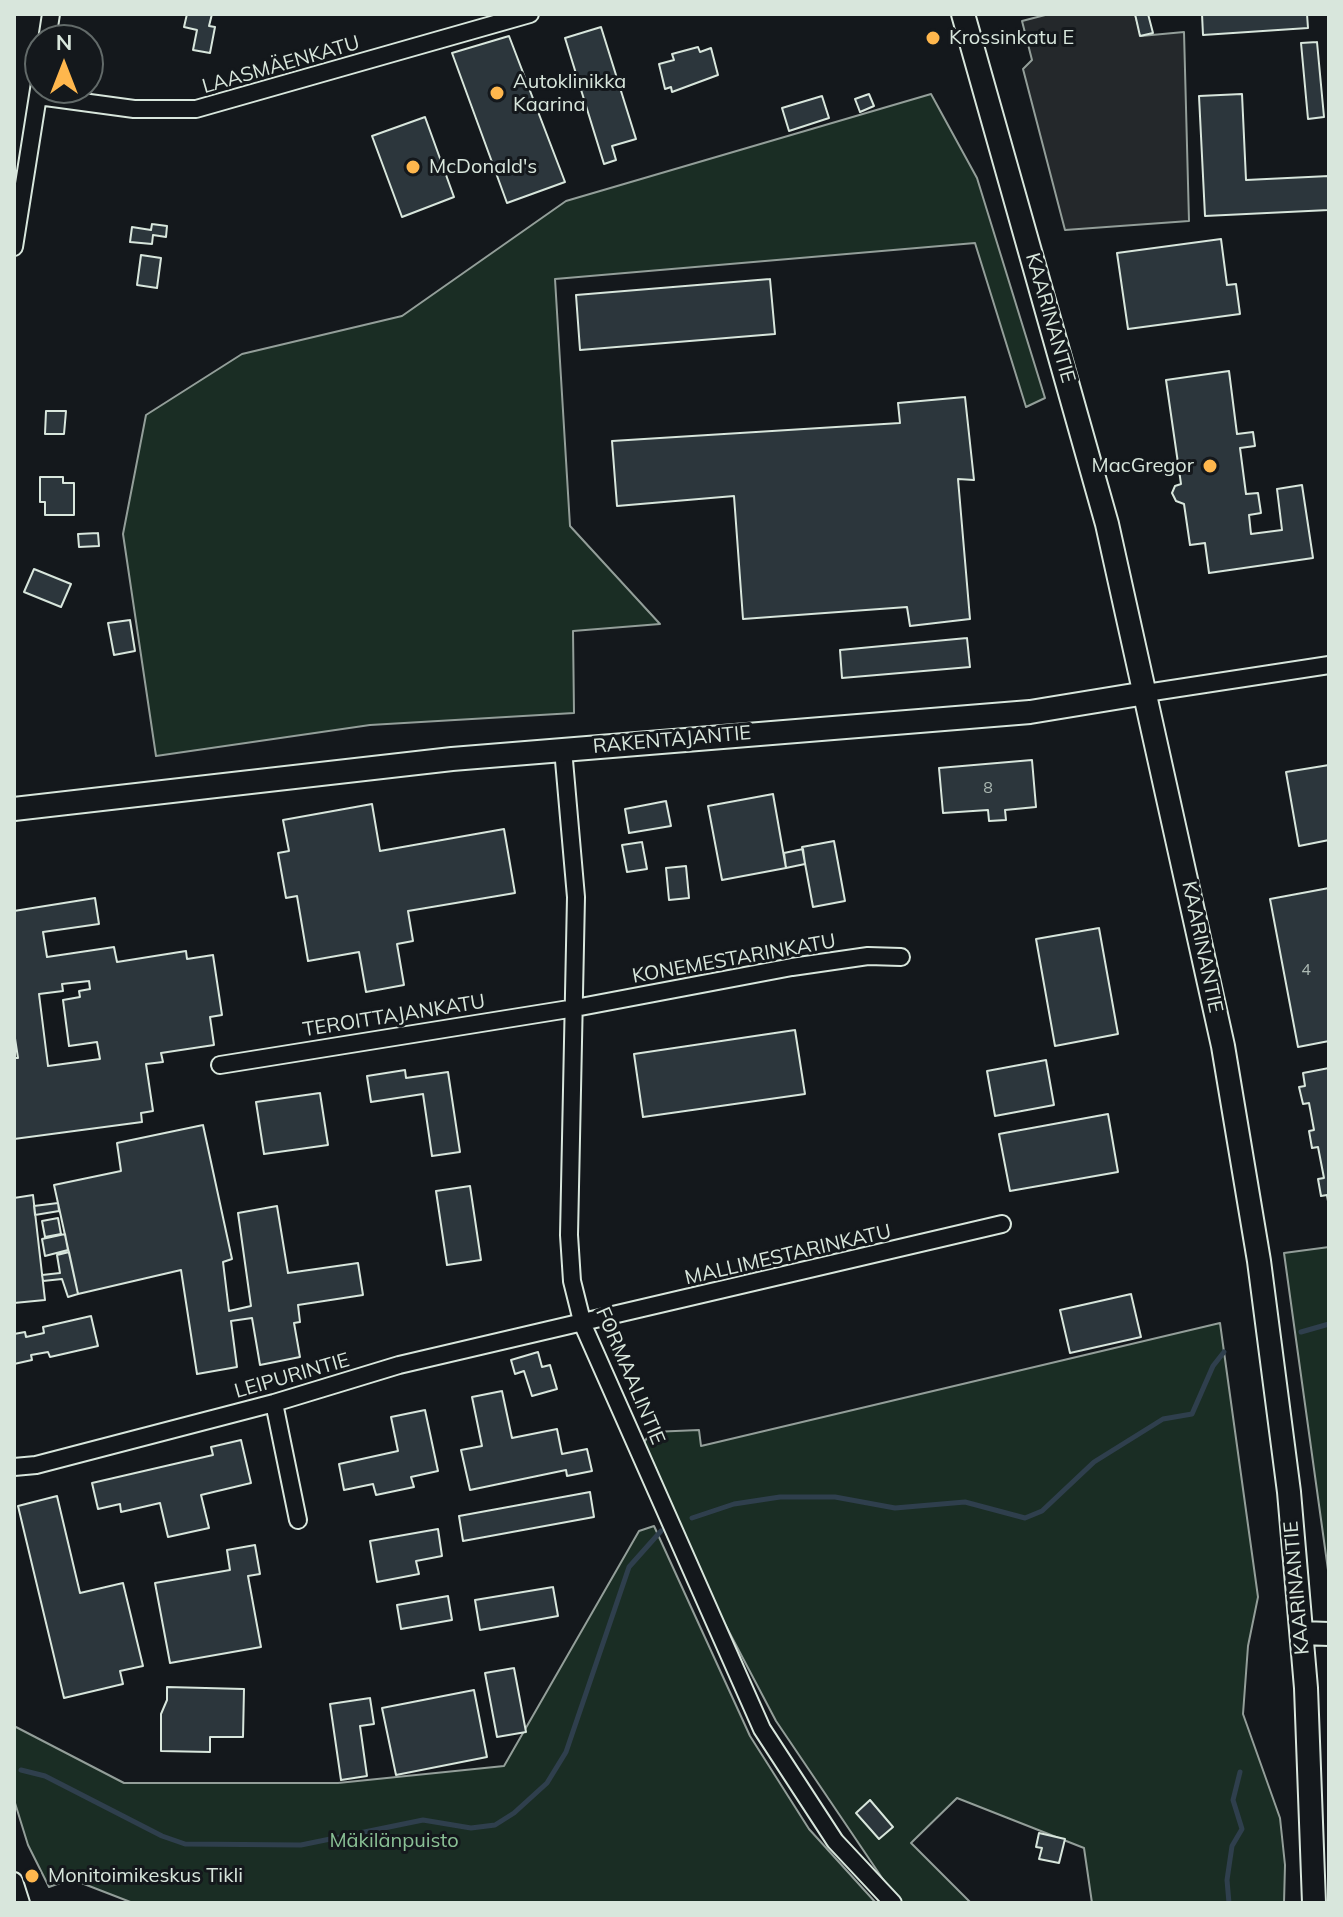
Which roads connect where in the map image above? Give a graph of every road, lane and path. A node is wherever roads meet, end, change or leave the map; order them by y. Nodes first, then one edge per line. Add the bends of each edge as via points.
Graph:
1 (530, 14) edge
2 (963, 14) edge
3 (104, 103) edge
4 (36, 104) edge
5 (19, 185) edge
6 (14, 247) edge
7 (1329, 665) edge
8 (1146, 693) junction
9 (563, 749) junction
10 (14, 809) edge
11 (901, 957) dead end
12 (575, 1008) junction
13 (220, 1065) dead end
14 (1002, 1224) dead end
15 (583, 1325) junction
16 (274, 1403) junction
17 (14, 1467) edge
18 (298, 1520) dead end
19 (1302, 1633) junction
20 (1329, 1634) edge
21 (14, 1881) edge
22 (21, 1903) edge
23 (893, 1903) edge
24 (1314, 1903) edge

1 - 3 street, LAASMÄENKATU via 196,109 134,109
2 - 8 main road, KAARINANTIE via 1090,458
4 - 5 street
5 - 6 street
7 - 8 street, RAKENTAJANTIE
8 - 9 main road, RAKENTAJANTIE via 1030,712
8 - 19 main road, KAARINANTIE via 1243,1160 1289,1492
9 - 10 main road, RAKENTAJANTIE
9 - 12 street, FORMAALINTIE via 576,897
11 - 12 street, KONEMESTARINKATU via 868,956 792,967
12 - 13 street, TEROITTAJANKATU
12 - 15 street, FORMAALINTIE via 569,1235 572,1281
14 - 15 street, MALLIMESTARINKATU
15 - 16 street, LEIPURINTIE via 399,1365
15 - 23 street, FORMAALINTIE via 762,1729 835,1841
16 - 17 street, LEIPURINTIE
16 - 18 street
19 - 20 main road
19 - 24 main road, KAARINANTIE
21 - 22 street

